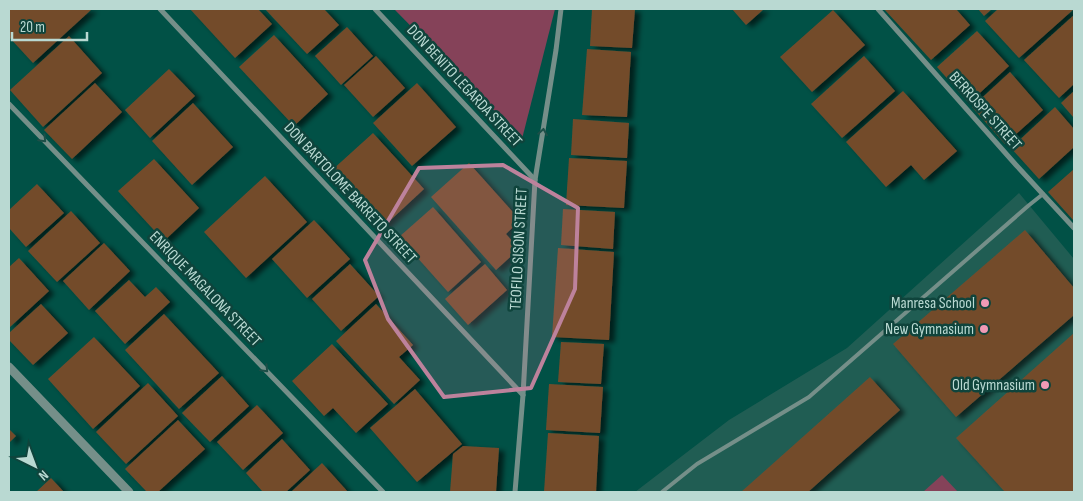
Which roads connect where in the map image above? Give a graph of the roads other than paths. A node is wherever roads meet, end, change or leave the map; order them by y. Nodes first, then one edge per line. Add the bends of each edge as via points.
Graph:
1 (160, 9) edge
2 (375, 9) edge
3 (561, 9) edge
4 (878, 9) edge
5 (9, 104) edge
6 (535, 180) junction
7 (1043, 194) junction
8 (1074, 228) edge
9 (9, 367) edge
10 (522, 395) junction
11 (129, 492) edge
12 (383, 492) edge
13 (515, 492) edge
14 (662, 492) edge

1 - 10 street, DON BARTOLOME BARRETO STREET
2 - 6 street, DON BENITO LEGARDA STREET
6 -> 3 street, TEOFILO SISON STREET
4 - 7 street, BERROSPE STREET
5 -> 12 street, ENRIQUE MAGALONA STREET
6 - 10 street, TEOFILO SISON STREET
7 - 8 street, BERROSPE STREET
7 - 14 lane via 809,397 697,464
9 - 11 street
10 - 13 street, TEOFILO SISON STREET

